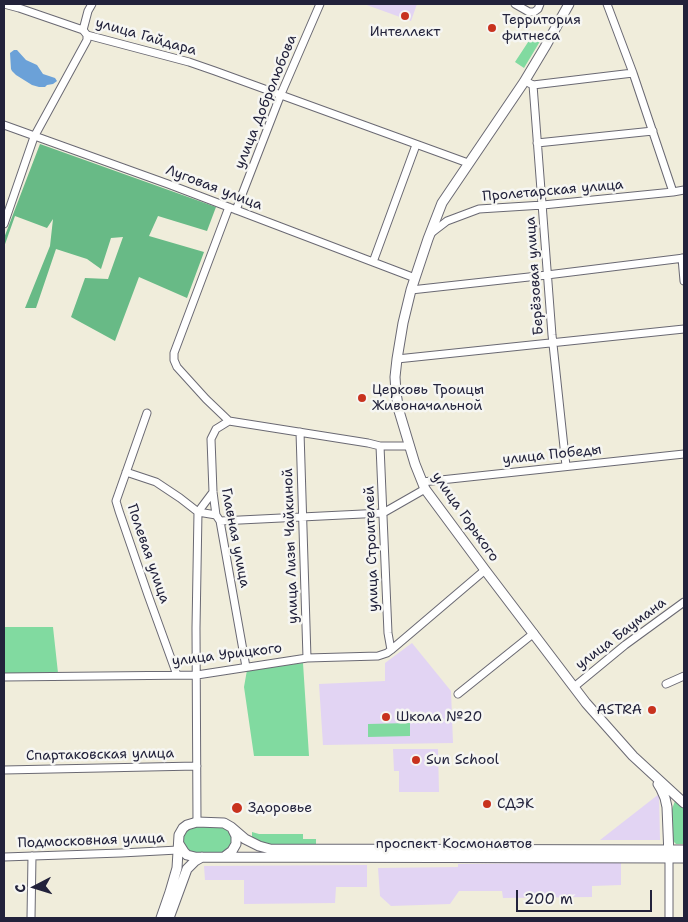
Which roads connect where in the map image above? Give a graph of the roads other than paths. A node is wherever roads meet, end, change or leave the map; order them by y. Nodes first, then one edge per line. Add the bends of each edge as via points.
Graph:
1 (4, 4) edge
2 (92, 4) edge
3 (320, 4) edge
4 (516, 4) edge
5 (540, 4) edge
6 (569, 4) edge
7 (607, 4) edge
8 (85, 32) junction
9 (633, 74) junction
10 (528, 83) junction
11 (282, 94) junction
12 (4, 125) edge
13 (653, 131) junction
14 (34, 137) junction
15 (537, 143) junction
16 (416, 145) junction
17 (468, 164) junction
18 (684, 190) edge
19 (673, 192) junction
20 (543, 205) junction
21 (232, 209) junction
22 (4, 224) edge
23 (430, 235) junction
24 (683, 258) edge
25 (373, 262) junction
26 (547, 275) junction
27 (415, 278) junction
28 (684, 280) edge
29 (411, 290) junction
30 (684, 329) edge
31 (553, 343) junction
32 (397, 360) junction
33 (147, 413) dead end
34 (229, 421) junction
35 (300, 432) junction
36 (380, 446) junction
37 (410, 446) junction
38 (684, 454) edge
39 (566, 466) junction
40 (126, 472) junction
41 (423, 485) junction
42 (213, 492) junction
43 (198, 512) junction
44 (383, 513) junction
45 (302, 517) junction
46 (218, 518) junction
47 (485, 570) junction
48 (684, 602) edge
49 (534, 634) junction
50 (391, 650) junction
51 (308, 658) junction
52 (246, 667) junction
53 (178, 675) junction
54 (197, 675) junction
55 (684, 676) edge
56 (4, 677) edge
57 (666, 684) dead end
58 (574, 686) junction
59 (458, 694) dead end
60 (197, 766) junction
61 (645, 768) junction
62 (4, 770) edge
63 (680, 800) edge
64 (667, 807) junction
65 (197, 822) junction
66 (233, 830) junction
67 (178, 847) junction
68 (684, 850) edge
69 (669, 854) junction
70 (32, 856) junction
71 (4, 857) edge
72 (202, 857) junction
73 (224, 857) junction
74 (684, 858) edge
75 (31, 918) edge
76 (161, 918) edge
77 (168, 918) edge
78 (669, 918) edge

1 - 8 street, улица Гайдара
2 - 8 street
3 - 11 street, улица Добролюбова
4 - 5 street via 534,12
6 - 10 main road, улица Горького
7 - 9 street
8 - 11 street, улица Гайдара via 189,62
8 - 14 street via 86,42
9 - 10 street
9 - 13 street
10 - 15 street, Берёзовая улица
10 - 17 main road, улица Горького
11 - 16 street, улица Гайдара
11 - 21 street, улица Добролюбова
12 - 14 street, Луговая улица
13 - 15 street
13 - 19 street
14 - 21 street, Луговая улица
14 - 22 street
15 - 20 street, Берёзовая улица
16 - 17 street, улица Гайдара
16 - 25 street
17 - 23 main road, улица Горького via 442,203
18 - 19 street, Пролетарская улица
19 - 20 street, Пролетарская улица
20 - 23 street, Пролетарская улица via 479,209 447,220
20 - 26 street, Берёзовая улица
21 - 25 street, Луговая улица
21 - 34 street via 174,353 177,367
23 - 27 main road, улица Горького
24 - 26 street
24 - 28 street
25 - 27 street, Луговая улица
26 - 29 street
26 - 31 street, Берёзовая улица
27 - 29 main road, улица Горького
29 - 32 main road, улица Горького
30 - 31 street
31 - 32 street
31 - 39 street, Берёзовая улица
32 - 37 main road, улица Горького via 396,393
33 - 40 street, Полевая улица
34 - 35 street
34 - 42 street, Главная улица via 216,430 211,439
35 - 36 street
35 - 45 street, улица Лизы Чайкиной
36 - 37 street
36 - 44 street, улица Строителей
37 - 41 main road, улица Горького
38 - 39 street, улица Победы
39 - 41 street, улица Победы
40 - 43 street via 156,482
40 - 53 street, Полевая улица via 116,501 118,511
41 - 44 street
41 - 47 main road, улица Горького
42 - 43 street
42 - 46 street, Главная улица
43 - 46 street
43 - 54 street
44 - 45 street
44 - 50 street, улица Строителей
45 - 46 street
45 - 51 street, улица Лизы Чайкиной
46 - 52 street, Главная улица
47 - 49 main road, улица Горького
47 - 50 street
48 - 58 street, улица Баумана
49 - 58 main road, улица Горького
49 - 59 street
50 - 51 street, улица Урицкого via 378,656
51 - 52 street, улица Урицкого
52 - 54 street, улица Урицкого
53 - 54 street, улица Урицкого
53 - 56 street, улица Урицкого
54 - 60 street
55 - 57 street
58 - 61 main road, улица Горького
60 - 62 street, Спартаковская улица
60 - 65 street
61 - 63 main road
61 - 64 main road via 661,788
63 - 64 main road via 673,799
64 - 69 main road
65 - 66 main road, проспект Космонавтов via 224,823
65 - 67 main road via 183,828
66 - 69 main road, проспект Космонавтов via 251,843 270,849
66 - 73 main road via 236,844
67 - 70 street, Подмосковная улица via 122,854
67 - 72 main road, проспект Космонавтов via 187,855
67 - 76 main road via 177,868
68 - 69 main road, проспект Космонавтов
69 - 73 main road, проспект Космонавтов
69 - 74 main road, проспект Космонавтов
69 - 78 street
70 - 71 street, Подмосковная улица
70 - 75 street
72 - 73 main road, проспект Космонавтов
72 - 77 main road via 187,870

